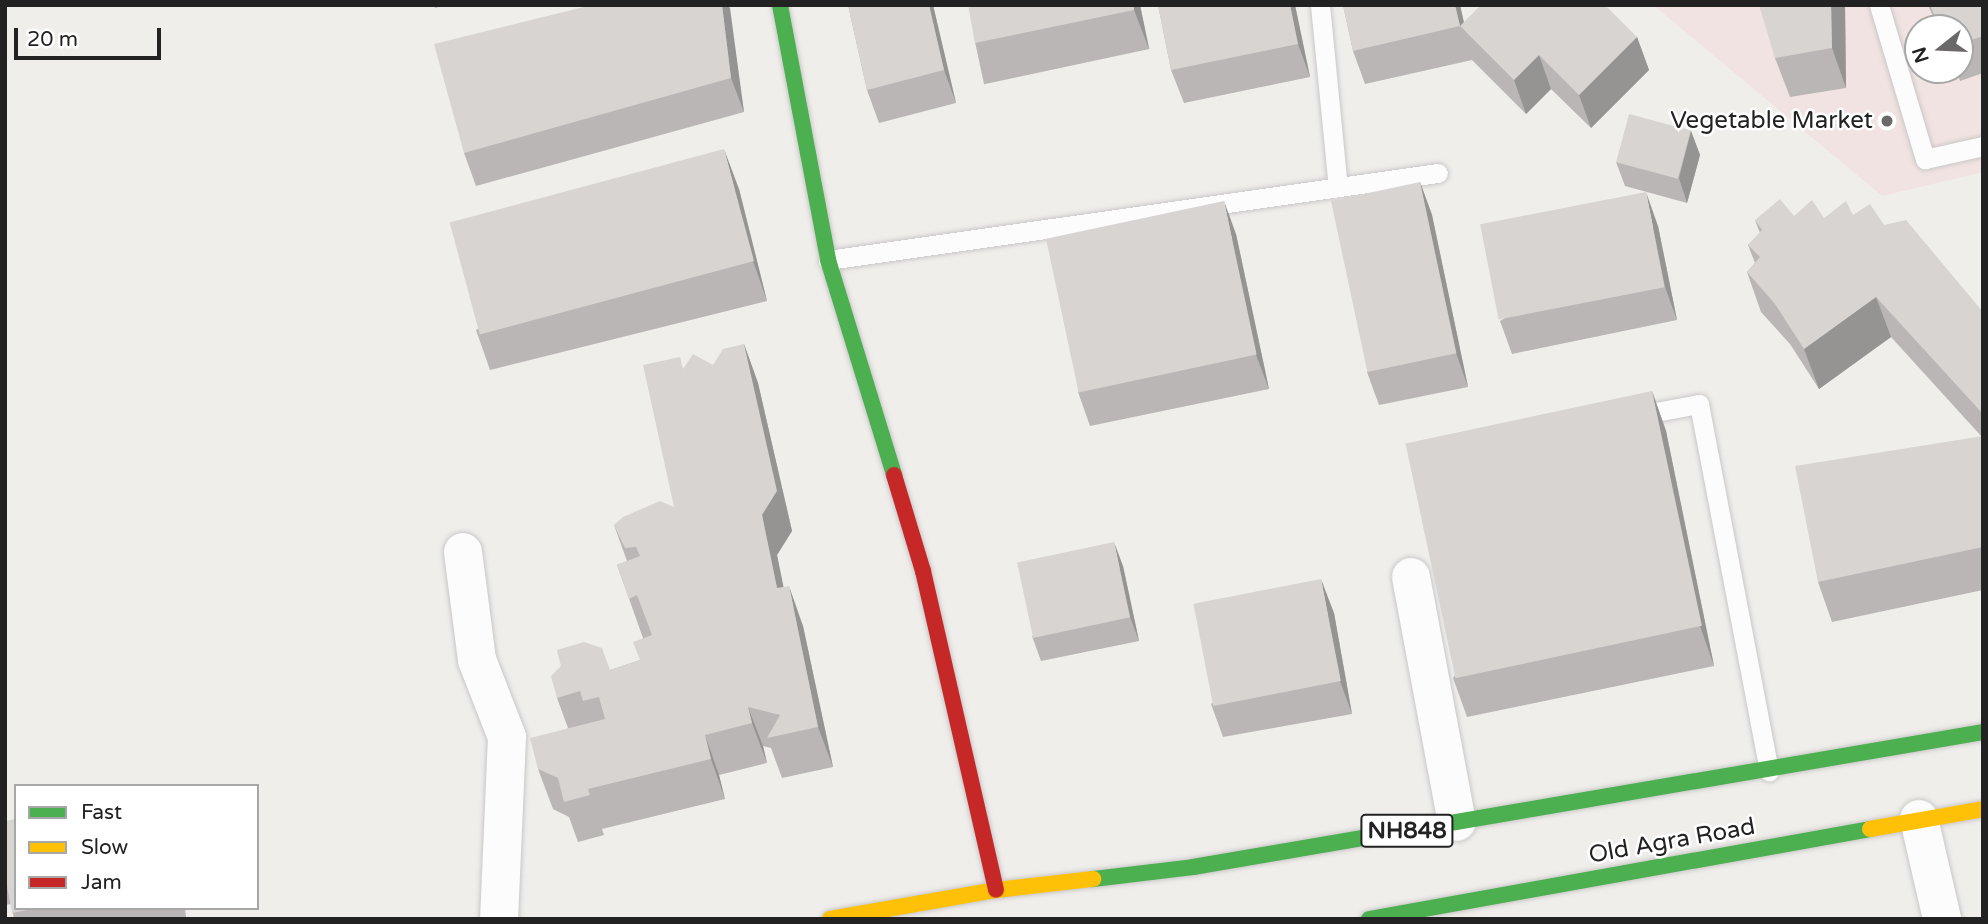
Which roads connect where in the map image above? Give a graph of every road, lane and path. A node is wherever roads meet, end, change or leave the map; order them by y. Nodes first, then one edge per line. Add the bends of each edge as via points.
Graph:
1 (780, 5) edge
2 (1320, 5) edge
3 (1879, 5) edge
4 (1983, 146) edge
5 (1438, 173) dead end
6 (1338, 187) junction
7 (828, 260) junction
8 (1618, 418) edge
9 (463, 552) dead end
10 (1411, 577) dead end
11 (1983, 732) edge
12 (1769, 771) junction
13 (1983, 809) edge
14 (1919, 819) junction
15 (1457, 822) junction
16 (996, 890) junction
17 (999, 909) dead end
18 (499, 919) edge
19 (830, 919) edge
20 (1369, 919) edge
21 (1942, 919) edge

1 - 7 main road
2 - 6 lane
3 - 4 lane via 1925,159
5 - 6 lane
6 - 7 lane
7 - 16 main road via 923,571
8 - 12 lane via 1699,404
9 - 18 street via 477,660 506,737
10 - 15 street
11 - 12 main road, NH848
12 - 15 main road, NH848
13 - 14 main road, Old Agra Road
14 - 20 main road, Old Agra Road
14 - 21 street
15 - 16 main road, NH848 via 1193,867
16 - 17 main road
16 - 19 main road, NH848

